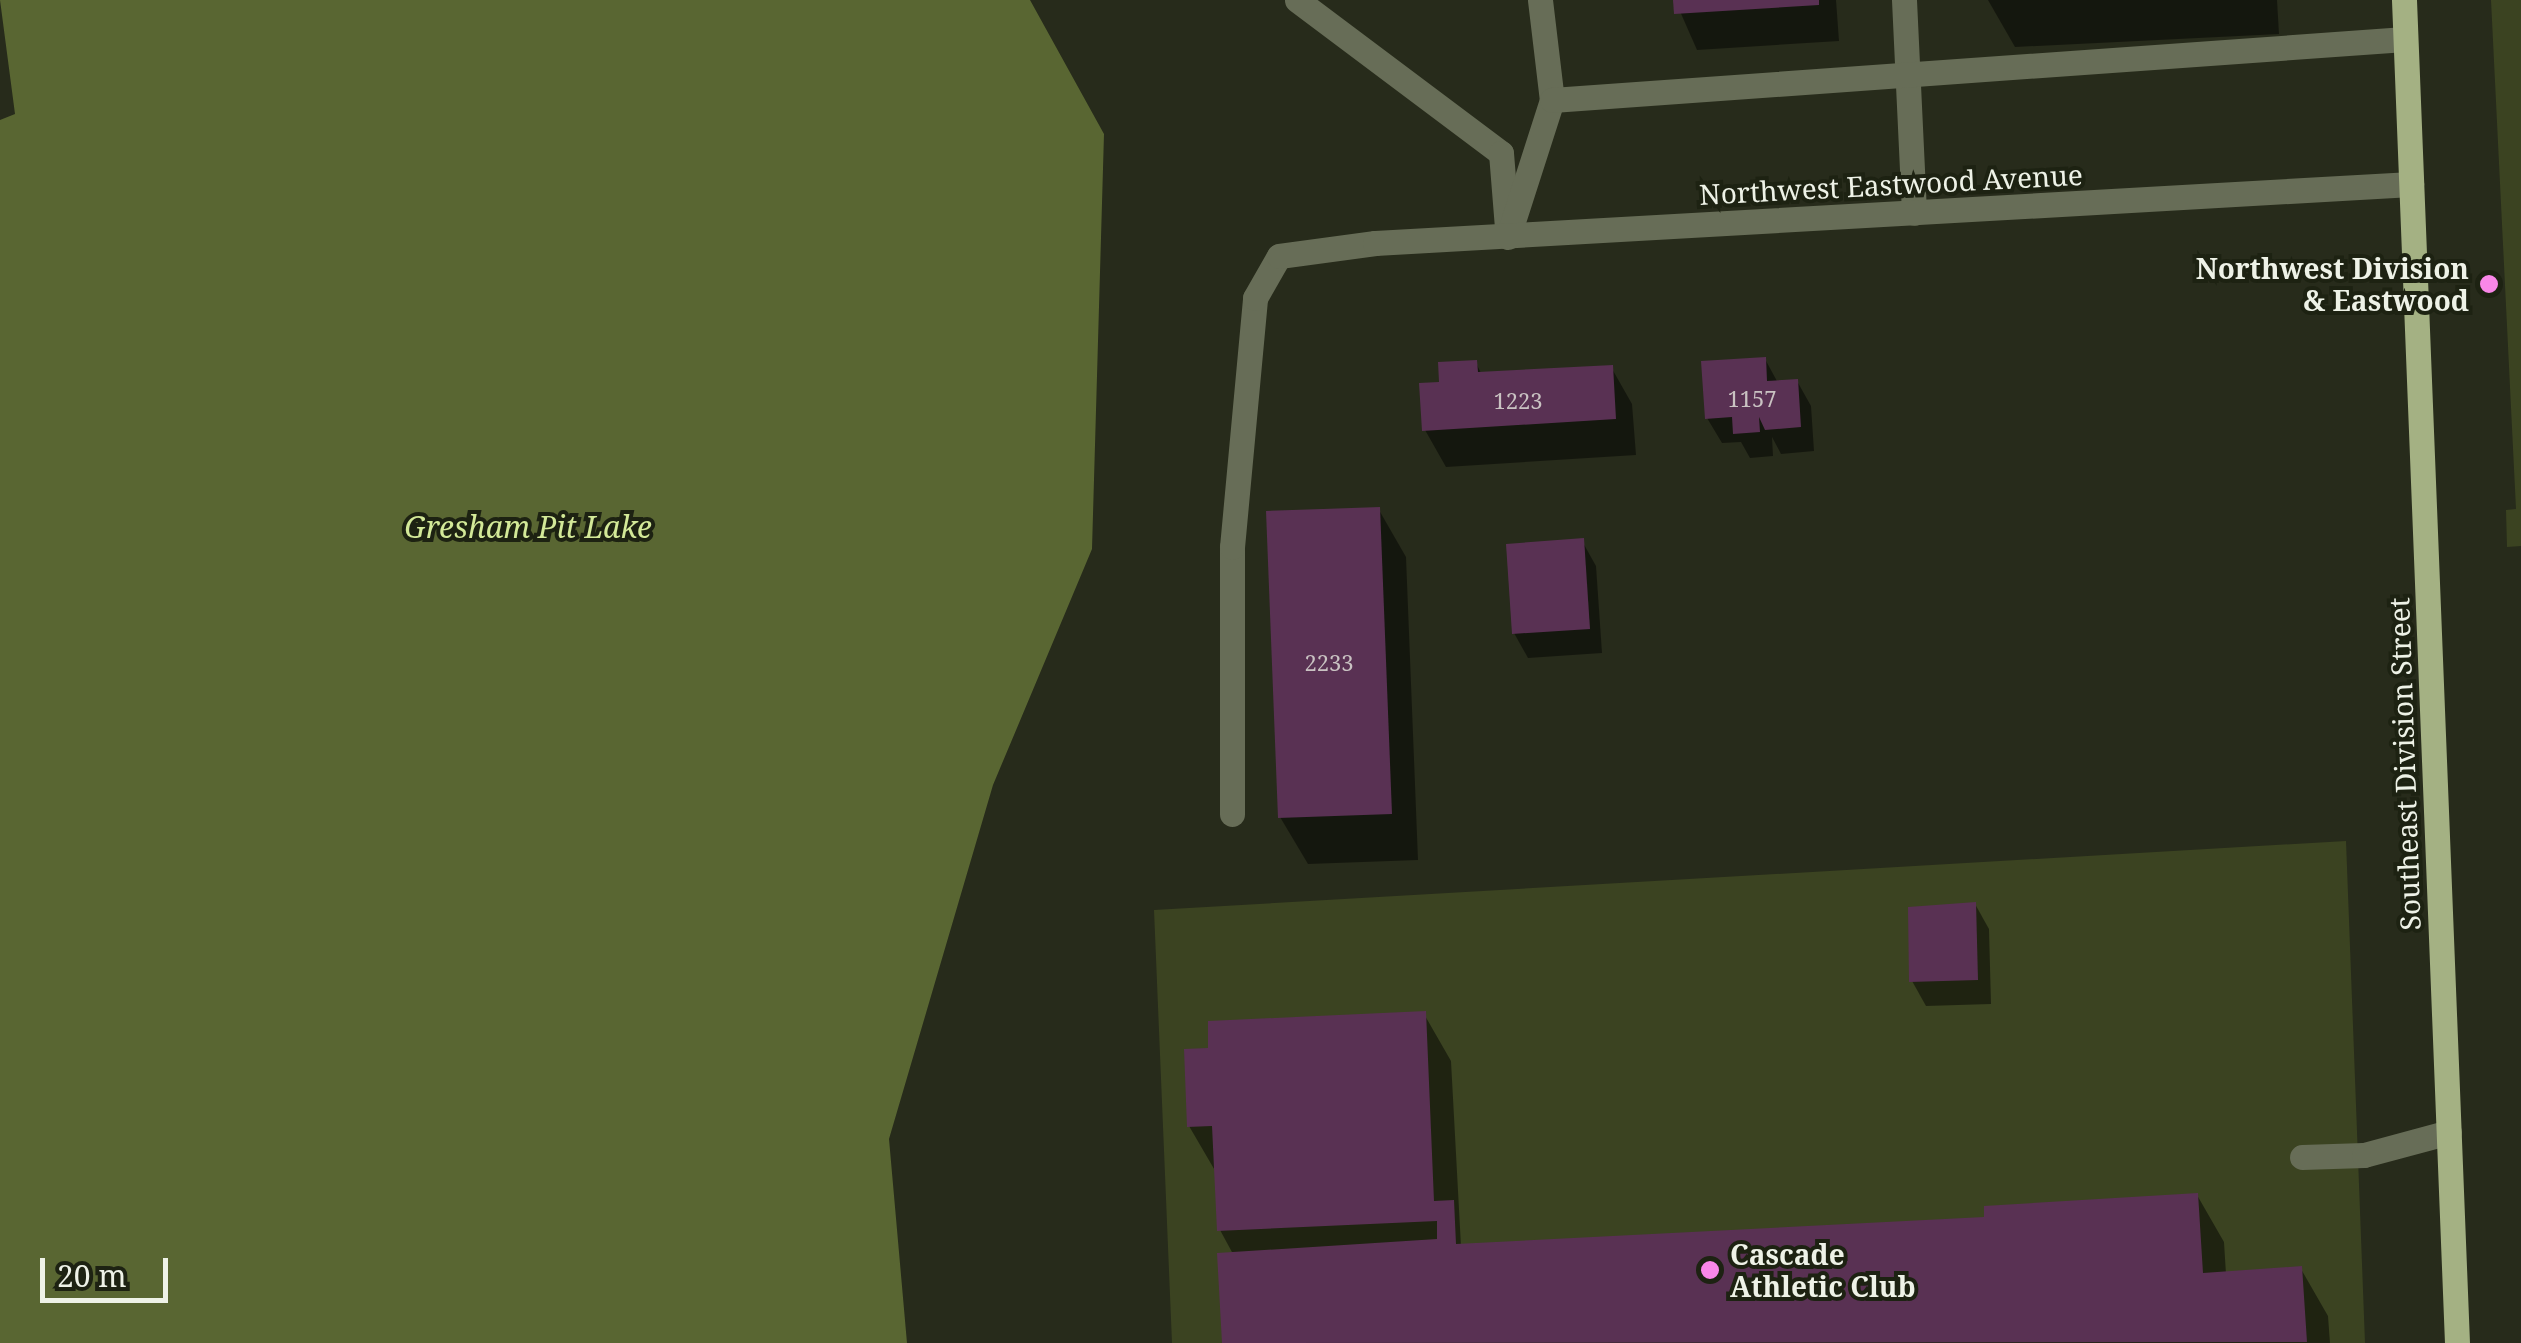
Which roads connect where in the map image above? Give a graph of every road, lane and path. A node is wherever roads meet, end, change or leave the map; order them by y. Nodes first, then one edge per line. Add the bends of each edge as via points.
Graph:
1 (1297, 0) edge
2 (1540, 0) edge
3 (1904, 0) edge
4 (2404, 0) edge
5 (2405, 38) junction
6 (1907, 74) junction
7 (1552, 100) junction
8 (2411, 184) junction
9 (1914, 213) junction
10 (1508, 237) junction
11 (1232, 814) dead end
12 (2449, 1132) junction
13 (2302, 1157) dead end
14 (2457, 1343) edge

1 - 10 street via 1501,154
2 - 7 street
3 - 6 street
4 - 5 main road, Southeast Division Street
5 - 6 street
5 - 8 main road, Southeast Division Street
6 - 7 street
6 - 9 street
7 - 10 street
8 - 9 street, Northwest Eastwood Avenue
8 - 12 main road, Southeast Division Street
9 - 10 street, Northwest Eastwood Avenue
10 - 11 street, Northwest Eastwood Avenue via 1375,243 1279,256 1255,298 1232,547
12 - 13 street via 2364,1155
12 - 14 main road, Southeast Division Street

